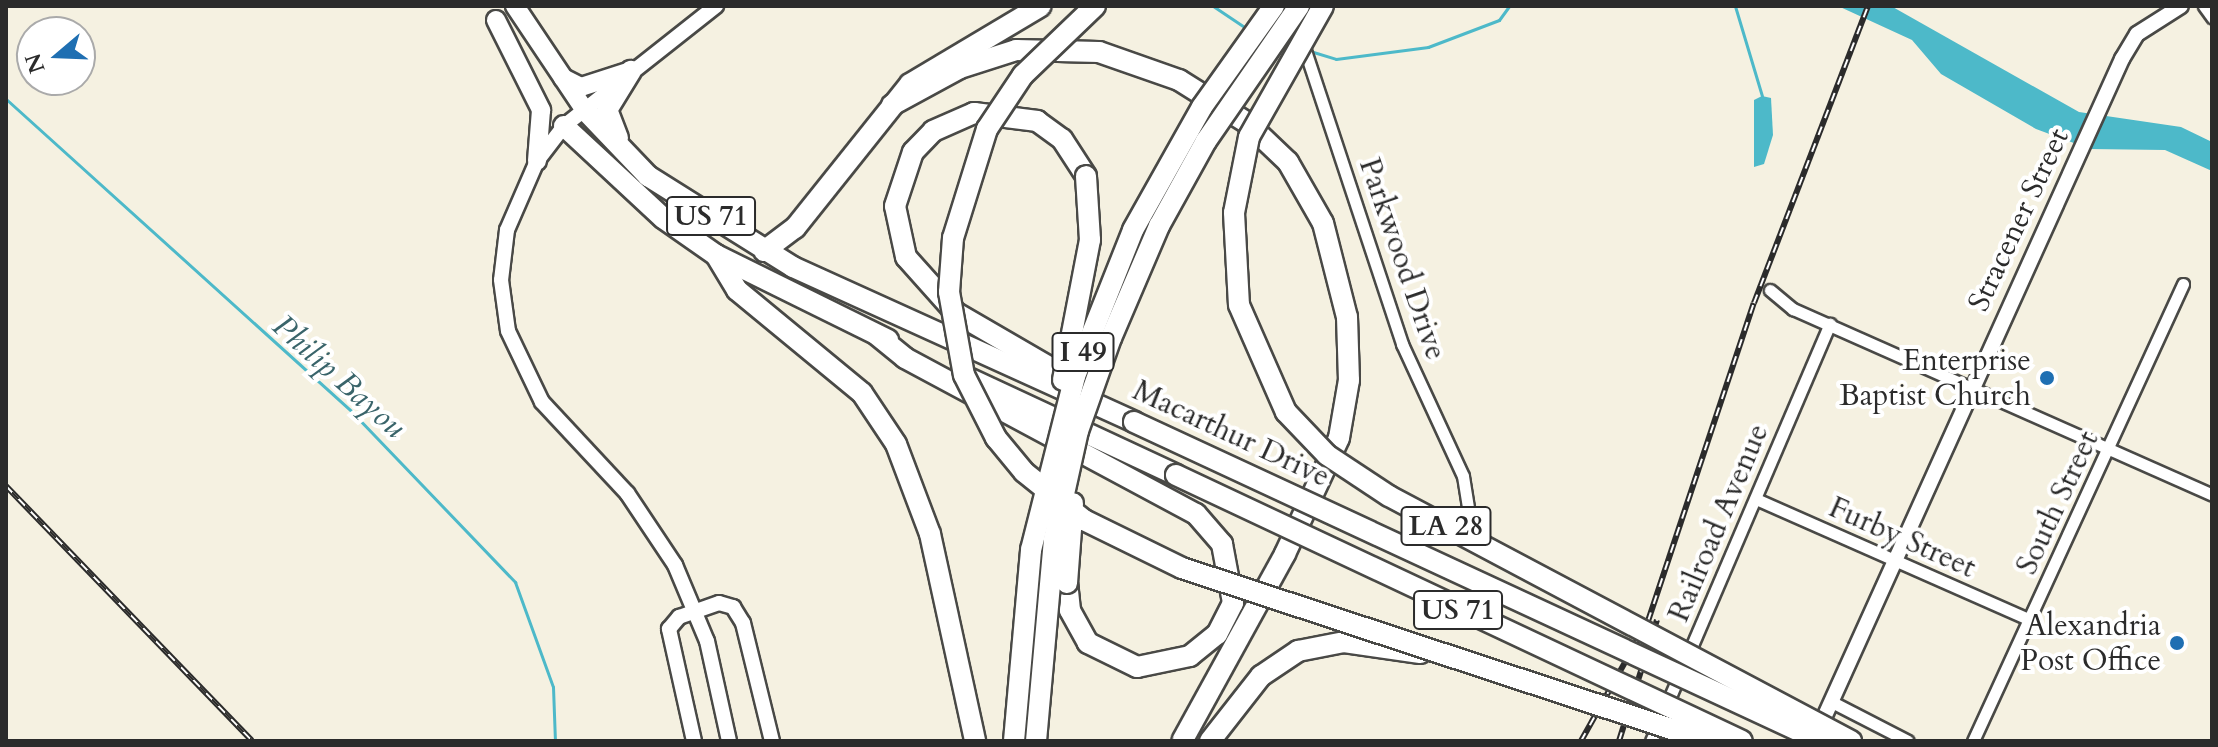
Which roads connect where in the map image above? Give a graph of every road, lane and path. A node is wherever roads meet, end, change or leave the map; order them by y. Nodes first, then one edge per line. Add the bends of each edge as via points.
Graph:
1 (515, 6) edge
2 (716, 6) edge
3 (1041, 6) edge
4 (1095, 6) edge
5 (1274, 6) edge
6 (1289, 6) edge
7 (1299, 6) edge
8 (1323, 6) edge
9 (2181, 6) edge
10 (2204, 6) edge
11 (492, 13) edge
12 (2212, 17) edge
13 (631, 71) junction
14 (557, 74) junction
15 (892, 105) junction
16 (584, 109) junction
17 (564, 126) junction
18 (537, 161) junction
19 (648, 176) junction
20 (764, 251) junction
21 (716, 255) junction
22 (2183, 284) dead end
23 (1770, 290) dead end
24 (1830, 324) junction
25 (877, 335) junction
26 (1972, 385) junction
27 (1133, 421) junction
28 (1078, 431) junction
29 (1055, 434) junction
30 (2111, 446) junction
31 (2212, 495) edge
32 (1756, 499) junction
33 (1471, 526) dead end
34 (1895, 562) junction
35 (696, 611) junction
36 (2030, 620) junction
37 (1450, 658) junction
38 (1832, 702) junction
39 (694, 741) edge
40 (729, 741) edge
41 (772, 741) edge
42 (975, 741) edge
43 (1014, 741) edge
44 (1036, 741) edge
45 (1182, 741) edge
46 (1210, 741) edge
47 (1651, 741) edge
48 (1708, 741) edge
49 (1742, 741) edge
50 (1813, 741) edge
51 (1821, 741) edge
52 (1851, 741) edge
53 (1908, 741) edge
54 (1973, 741) edge

1 - 14 highway, Macarthur Drive / US 71
2 - 13 street
3 - 15 highway via 945,58
4 - 37 highway, bridge via 1023,75 987,129 963,188 949,292 959,354 978,405 1042,489 1118,539 1182,568
5 - 29 highway, I 49, bridge via 1202,107 1133,230
6 - 33 street, Parkwood Drive via 1402,344 1463,476
7 - 28 highway, I 49, bridge via 1239,87 1159,226
8 - 52 highway, LA 28, bridge via 1254,125 1234,213 1239,305 1286,412 1327,455 1389,496
9 - 26 street, Stracener Street via 2137,34
10 - 12 street
11 - 17 highway, Macarthur Drive / US 71
11 - 18 highway via 541,110
13 - 14 highway via 581,87
13 - 16 street
13 - 19 highway via 610,100 608,120
14 - 16 highway, Macarthur Drive / US 71
15 - 20 highway via 795,228
15 - 45 highway via 960,68 1016,50 1099,52 1214,99 1270,143 1311,196 1341,281 1346,409 1321,483
16 - 17 street
16 - 19 highway, Macarthur Drive / US 71
17 - 18 street
17 - 21 highway, Macarthur Drive / US 71 via 663,218
18 - 35 street via 502,257 515,353 542,402 644,515
19 - 20 highway, Macarthur Drive / US 71
20 - 27 highway, Macarthur Drive / US 71
21 - 25 highway, Macarthur Drive / US 71
21 - 42 highway via 737,290 843,373 879,414 930,534
22 - 30 street, South Street
23 - 24 street via 1793,309
24 - 26 street
24 - 32 street, Railroad Avenue
25 - 28 highway, bridge via 905,358 1196,514 1222,544 1233,603 1217,634 1190,656 1137,667 1088,643 1070,610 1067,583
25 - 49 highway, Macarthur Drive / US 71, bridge
26 - 30 street
26 - 34 street, Stracener Street
27 - 29 highway, bridge via 956,313 915,270 897,234 896,192 905,165 922,142 957,118 1005,112 1037,121 1062,139 1086,176 1090,240
27 - 51 highway, Macarthur Drive / US 71, bridge
28 - 44 highway, I 49, bridge via 1046,590
29 - 43 highway, I 49, bridge via 1024,590
30 - 31 street
30 - 36 street, South Street
32 - 34 street, Furby Street
32 - 47 street, Railroad Avenue
34 - 36 street, Furby Street
34 - 38 street, Stracener Street
35 - 39 street via 669,629
35 - 40 street
35 - 41 street via 719,603 738,612
36 - 54 street, South Street
37 - 46 highway, bridge via 1344,642 1298,651 1261,676
37 - 48 highway, bridge
38 - 50 street, Stracener Street
38 - 53 street

